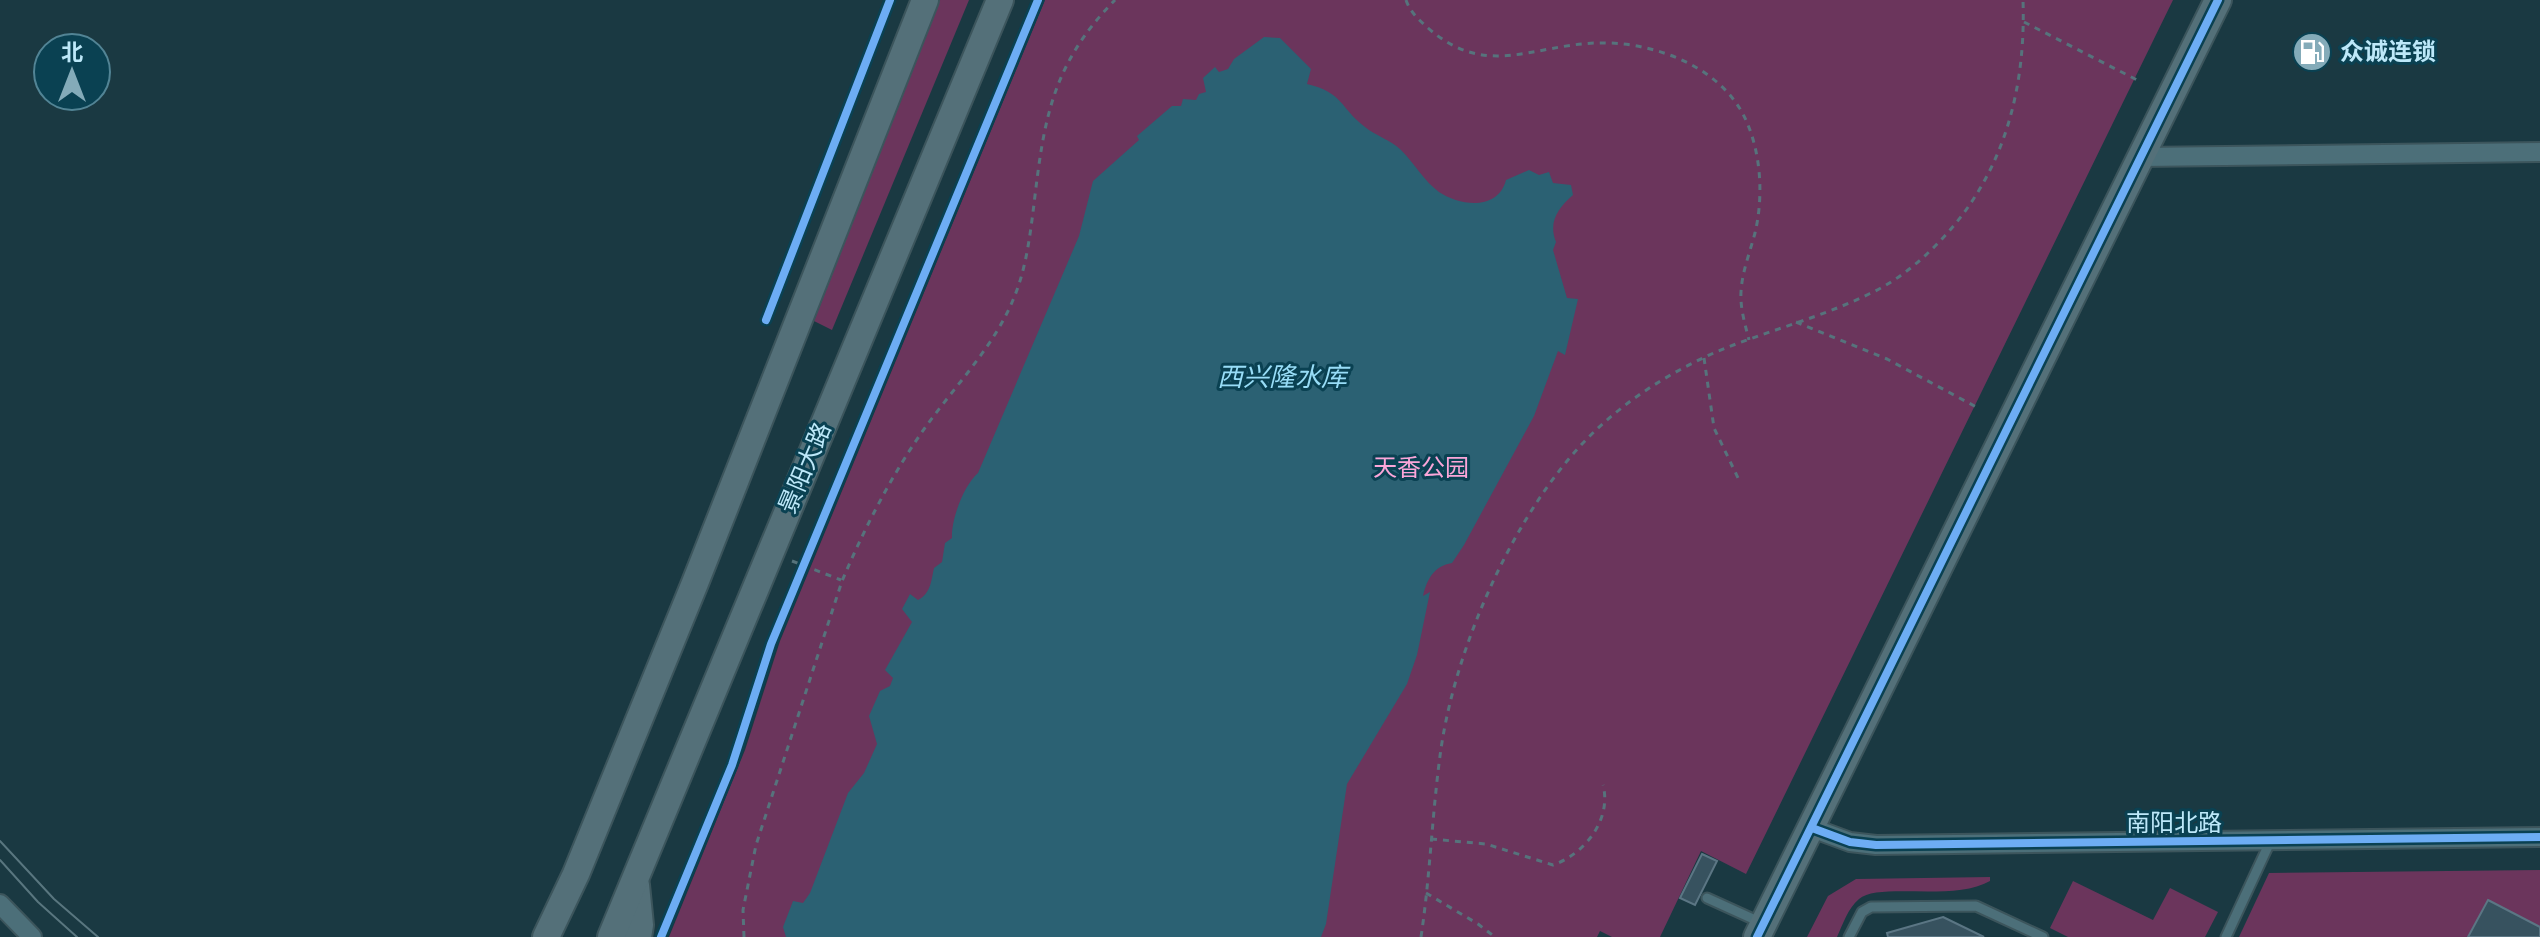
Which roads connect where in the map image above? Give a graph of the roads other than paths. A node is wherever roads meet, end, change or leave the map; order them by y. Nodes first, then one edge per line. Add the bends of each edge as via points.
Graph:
1 (925, 0) edge
2 (1000, 0) edge
3 (2218, 0) edge
4 (2540, 152) edge
5 (2140, 157) junction
6 (1812, 828) junction
7 (2540, 837) edge
8 (2270, 842) junction
9 (635, 879) junction
10 (1707, 898) dead end
11 (0, 904) edge
12 (1760, 930) edge
13 (32, 937) edge
14 (546, 937) edge
15 (611, 937) edge
16 (638, 937) edge
17 (1849, 937) edge
18 (2043, 937) edge
19 (2226, 937) edge

1 - 14 main road via 695,583
2 - 9 main road, 景阳大路
3 - 5 main road
4 - 5 street
5 - 6 main road
6 - 8 street, 南阳北路 via 1863,845
6 - 12 main road
7 - 8 street, 南阳北路
8 - 19 lane
9 - 15 main road, 景阳大路
9 - 16 main road
10 - 12 lane
11 - 13 street
17 - 18 lane via 1862,912 1871,907 1964,905 1988,910

